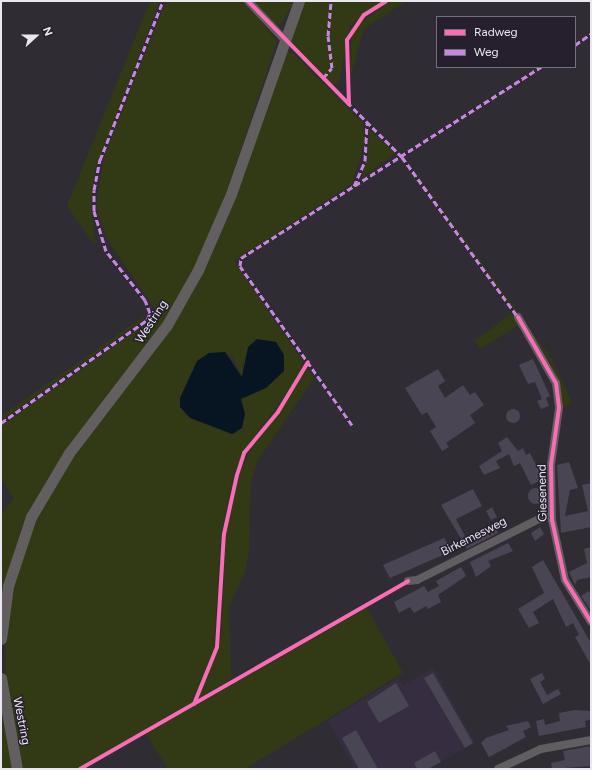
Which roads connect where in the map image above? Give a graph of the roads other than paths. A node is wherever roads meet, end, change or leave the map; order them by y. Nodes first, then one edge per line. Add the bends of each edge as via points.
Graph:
1 (248, 1) edge
2 (299, 1) edge
3 (283, 38) junction
4 (518, 317) dead end
5 (551, 513) junction
6 (408, 581) dead end
7 (591, 622) edge
8 (1, 639) edge
9 (1, 678) edge
10 (591, 740) edge
11 (17, 769) edge
12 (498, 769) edge

1 - 3 street
2 - 3 main road, Westring
3 - 8 main road, Westring via 232,194 194,278 149,351 65,459 31,517 11,573
4 - 5 street, Giesenend via 556,383 558,408 551,465
5 - 6 street, Birkemesweg via 417,580
5 - 7 street, Giesenend via 565,580
9 - 11 main road, Westring
10 - 12 street via 541,748

